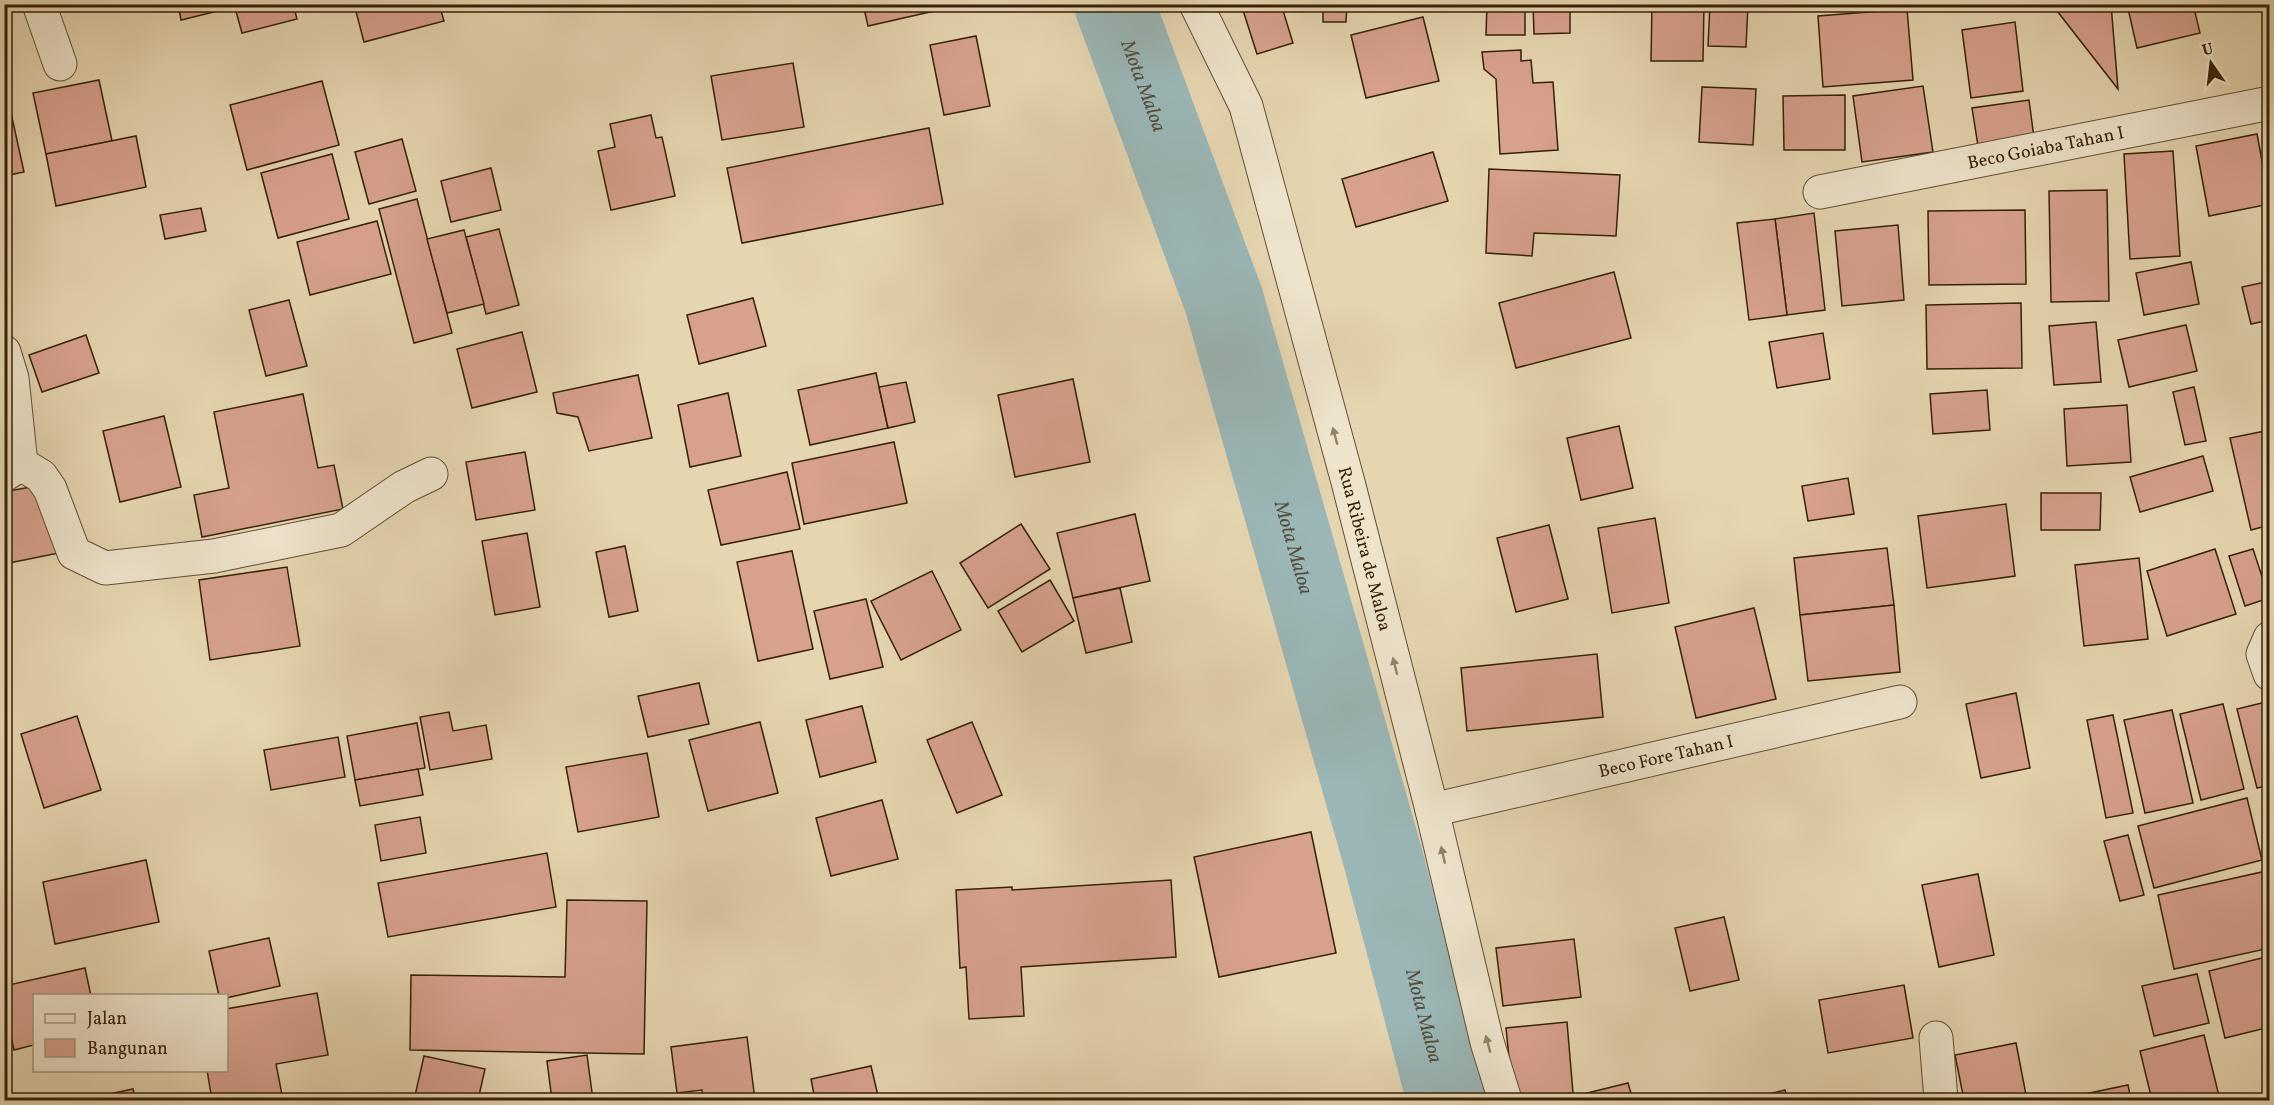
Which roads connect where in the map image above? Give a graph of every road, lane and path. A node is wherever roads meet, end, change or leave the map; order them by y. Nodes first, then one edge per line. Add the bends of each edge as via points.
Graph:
1 (39, 4) edge
2 (1197, 4) edge
3 (60, 64) dead end
4 (2270, 103) edge
5 (1820, 192) dead end
6 (4, 352) edge
7 (13, 470) edge
8 (430, 474) dead end
9 (2270, 638) edge
10 (2270, 674) edge
11 (1900, 702) dead end
12 (1432, 810) junction
13 (1936, 1038) dead end
14 (1505, 1101) edge
15 (1941, 1101) edge

1 - 3 street
12 -> 2 street, Rua Ribeira de Maloa via 1246,106
4 - 5 street, Beco Goiaba Tahan I
6 - 7 street via 12,378
7 - 8 street via 41,476 50,489 74,553 105,568 214,556 341,530
9 - 10 street via 2263,654
11 - 12 street, Beco Fore Tahan I
14 -> 12 street, Rua Ribeira de Maloa via 1487,1042
13 - 15 street

